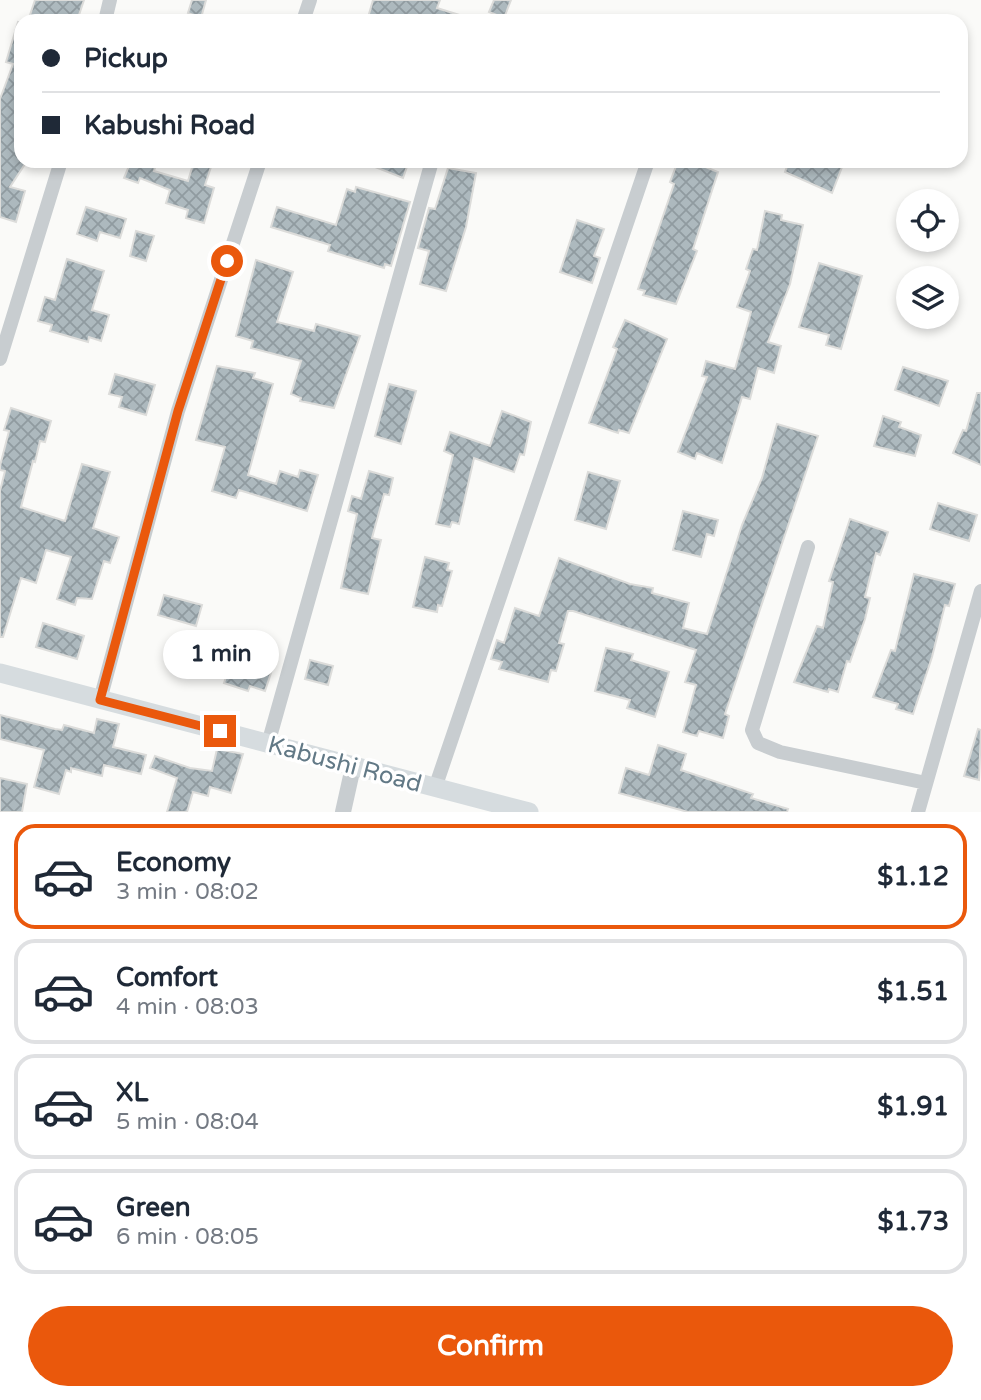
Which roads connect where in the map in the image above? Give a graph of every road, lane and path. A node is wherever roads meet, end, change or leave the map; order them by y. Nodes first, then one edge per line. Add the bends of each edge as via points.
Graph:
1 (59, 168) edge
2 (258, 168) edge
3 (430, 168) edge
4 (646, 168) edge
5 (0, 359) edge
6 (808, 547) dead end
7 (981, 591) edge
8 (0, 673) edge
9 (100, 700) junction
10 (268, 744) junction
11 (354, 768) junction
12 (926, 783) junction
13 (435, 788) junction
14 (343, 812) edge
15 (528, 812) edge
16 (918, 812) edge

1 - 5 street
2 - 9 street via 178,411
3 - 10 street
4 - 13 street
6 - 12 street via 752,730 758,743 780,752
7 - 12 street
8 - 9 main road, Kabushi Road
9 - 10 main road, Kabushi Road
10 - 11 main road, Kabushi Road
11 - 13 main road, Kabushi Road
11 - 14 street
12 - 16 street
13 - 15 main road, Kabushi Road

